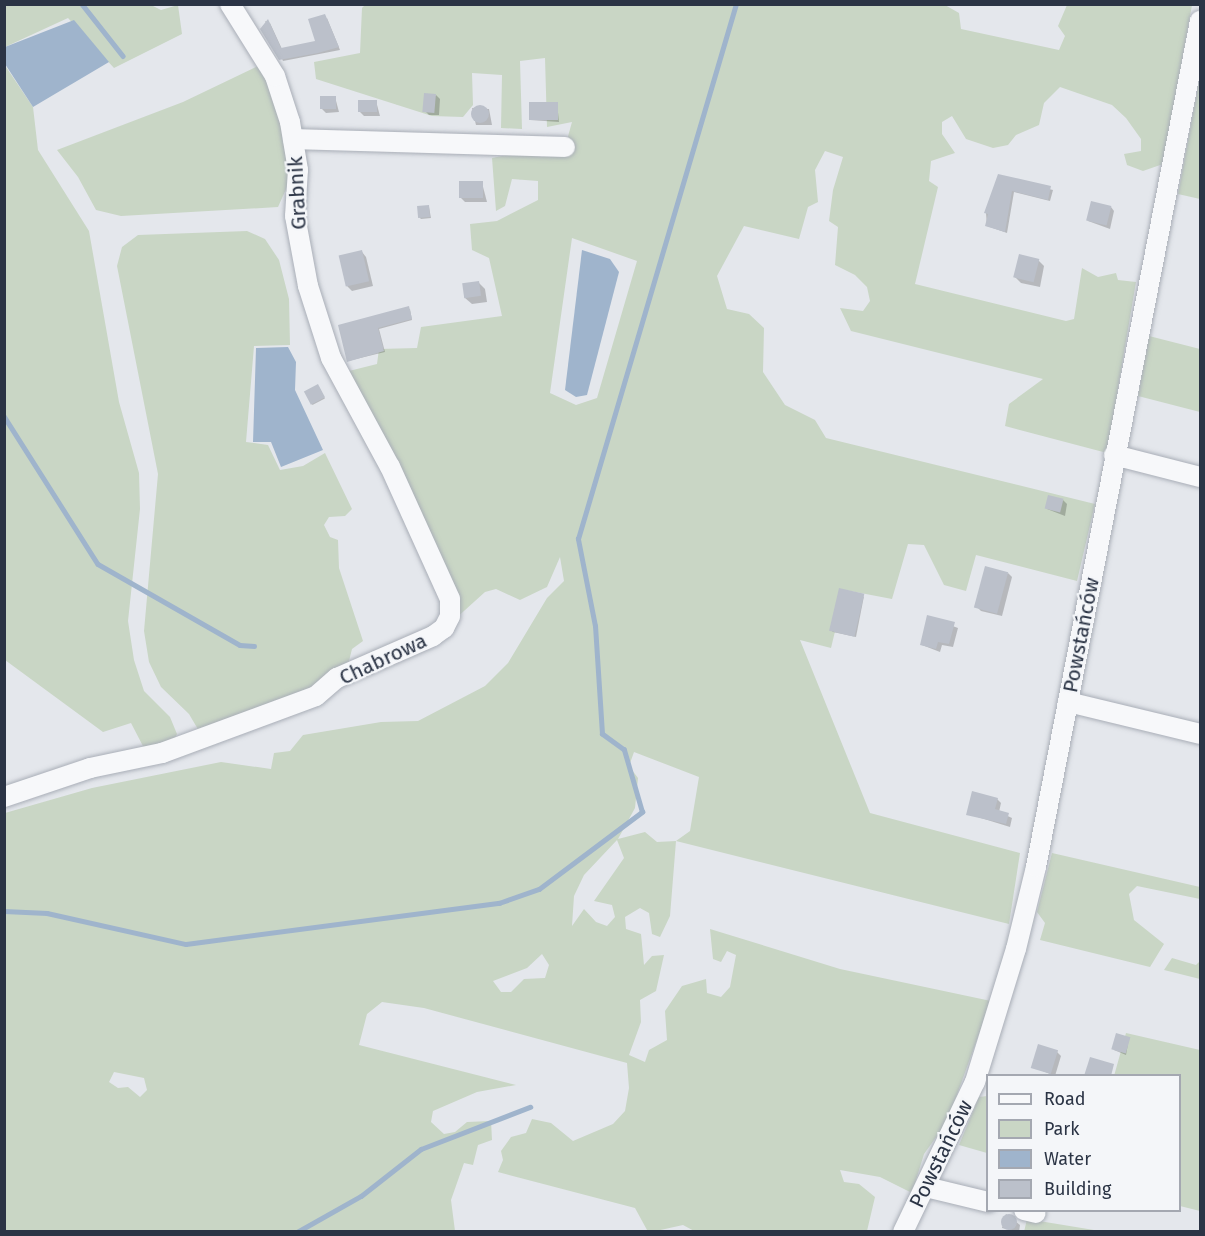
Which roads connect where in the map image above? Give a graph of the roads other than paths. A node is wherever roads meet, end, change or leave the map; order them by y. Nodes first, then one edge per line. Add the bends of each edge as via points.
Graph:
1 (230, 4) edge
2 (1200, 21) edge
3 (293, 139) junction
4 (565, 147) dead end
5 (331, 357) joint
6 (1114, 455) junction
7 (1200, 477) edge
8 (1068, 702) junction
9 (1200, 735) edge
10 (4, 797) edge
11 (926, 1187) junction
12 (986, 1202) edge
13 (903, 1232) edge

1 - 3 street, Grabnik via 275,76
2 - 6 street, Powstańców
3 - 4 street
3 - 5 street, Grabnik via 298,170 295,216 308,286
5 - 10 street, Chabrowa via 399,487 450,599 450,616 444,628 337,678 315,696 162,753 52,779
6 - 7 street
6 - 8 street, Powstańców
8 - 9 street
8 - 11 street, Powstańców via 1036,867 1009,975 975,1082
11 - 12 street
11 - 13 street, Powstańców

